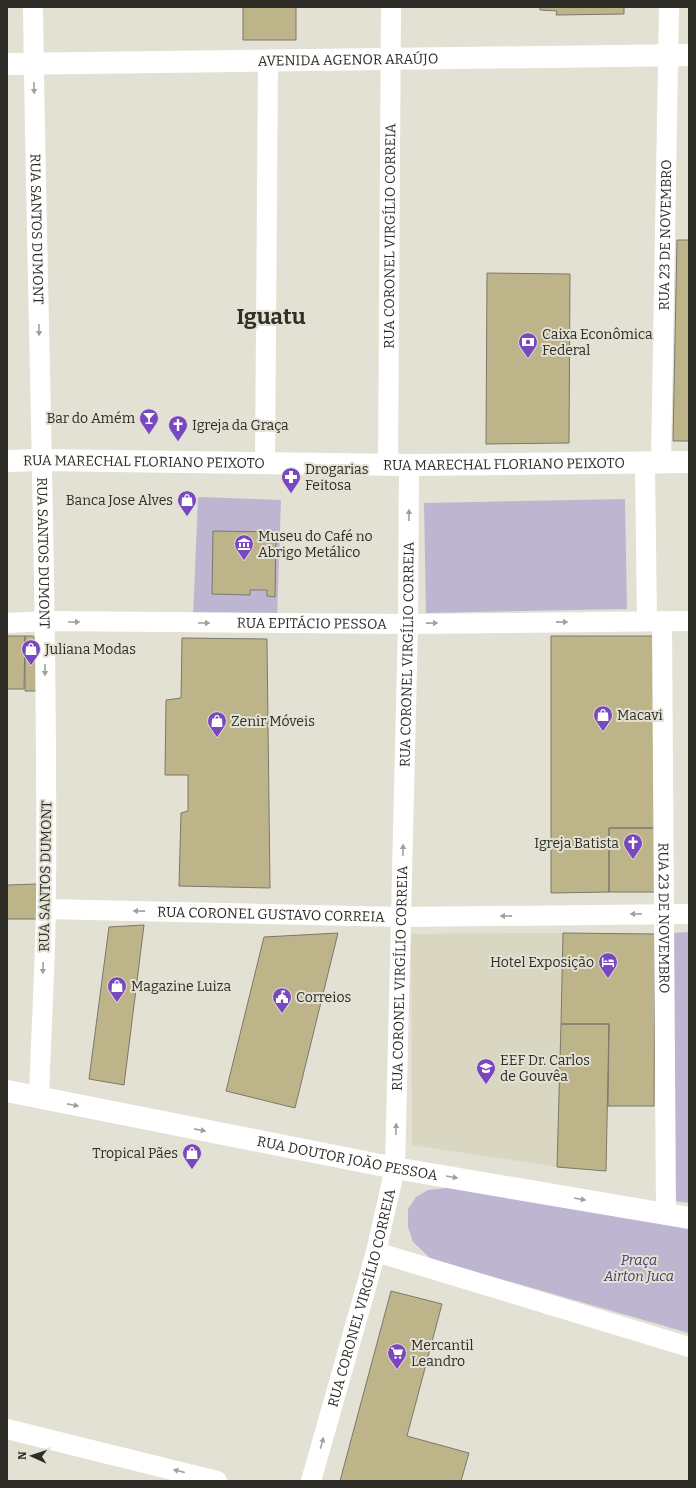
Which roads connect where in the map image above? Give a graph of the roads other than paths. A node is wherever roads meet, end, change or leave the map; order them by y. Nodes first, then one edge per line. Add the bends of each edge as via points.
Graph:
1 (33, 7) edge
2 (391, 7) edge
3 (669, 7) edge
4 (679, 56) edge
5 (268, 60) junction
6 (390, 60) junction
7 (34, 63) junction
8 (7, 64) edge
9 (41, 460) junction
10 (7, 461) edge
11 (653, 462) junction
12 (689, 462) edge
13 (265, 463) junction
14 (398, 464) junction
15 (45, 621) junction
16 (655, 621) junction
17 (689, 621) edge
18 (7, 623) edge
19 (408, 624) junction
20 (46, 909) junction
21 (663, 913) junction
22 (689, 914) edge
23 (401, 917) junction
24 (7, 1091) edge
25 (39, 1098) junction
26 (395, 1168) junction
27 (666, 1214) junction
28 (689, 1218) edge
29 (376, 1252) junction
30 (689, 1347) edge
31 (7, 1429) edge
32 (209, 1480) edge
33 (311, 1481) edge

1 - 7 street, RUA SANTOS DUMONT
2 - 6 street, RUA CORONEL VIRGÍLIO CORREIA
3 - 4 street, RUA 23 DE NOVEMBRO
4 - 6 main road, AVENIDA AGENOR ARAÚJO
4 - 11 street, RUA 23 DE NOVEMBRO
5 - 6 main road, AVENIDA AGENOR ARAÚJO
5 - 7 main road, AVENIDA AGENOR ARAÚJO
5 - 13 street
6 - 14 street, RUA CORONEL VIRGÍLIO CORREIA
7 - 8 main road, AVENIDA AGENOR ARAÚJO
7 -> 9 street, RUA SANTOS DUMONT
9 - 10 main road, RUA MARECHAL FLORIANO PEIXOTO
9 - 13 main road, RUA MARECHAL FLORIANO PEIXOTO
9 - 15 street, RUA SANTOS DUMONT
11 - 12 main road, RUA MARECHAL FLORIANO PEIXOTO
11 - 14 main road, RUA MARECHAL FLORIANO PEIXOTO
11 - 16 street, RUA 23 DE NOVEMBRO
13 - 14 main road, RUA MARECHAL FLORIANO PEIXOTO
19 -> 14 street, RUA CORONEL VIRGÍLIO CORREIA
15 - 18 street, RUA EPITÁCIO PESSOA
15 -> 19 street, RUA EPITÁCIO PESSOA
15 -> 20 street, RUA SANTOS DUMONT
16 - 17 street, RUA EPITÁCIO PESSOA
19 -> 16 street, RUA EPITÁCIO PESSOA
16 - 21 street, RUA 23 DE NOVEMBRO
23 -> 19 street, RUA CORONEL VIRGÍLIO CORREIA
23 -> 20 street, RUA CORONEL GUSTAVO CORREIA
20 -> 25 street, RUA SANTOS DUMONT
21 - 22 street, RUA CORONEL GUSTAVO CORREIA
21 -> 23 street, RUA CORONEL GUSTAVO CORREIA
21 - 27 street, RUA 23 DE NOVEMBRO
26 -> 23 street, RUA CORONEL VIRGÍLIO CORREIA
24 - 25 main road, RUA DOUTOR JOÃO PESSOA
25 -> 26 main road, RUA DOUTOR JOÃO PESSOA
26 -> 27 main road, RUA DOUTOR JOÃO PESSOA
26 - 29 street, RUA CORONEL VIRGÍLIO CORREIA
27 - 28 main road, RUA DOUTOR JOÃO PESSOA
29 - 30 street
33 -> 29 street, RUA CORONEL VIRGÍLIO CORREIA
32 -> 31 street

